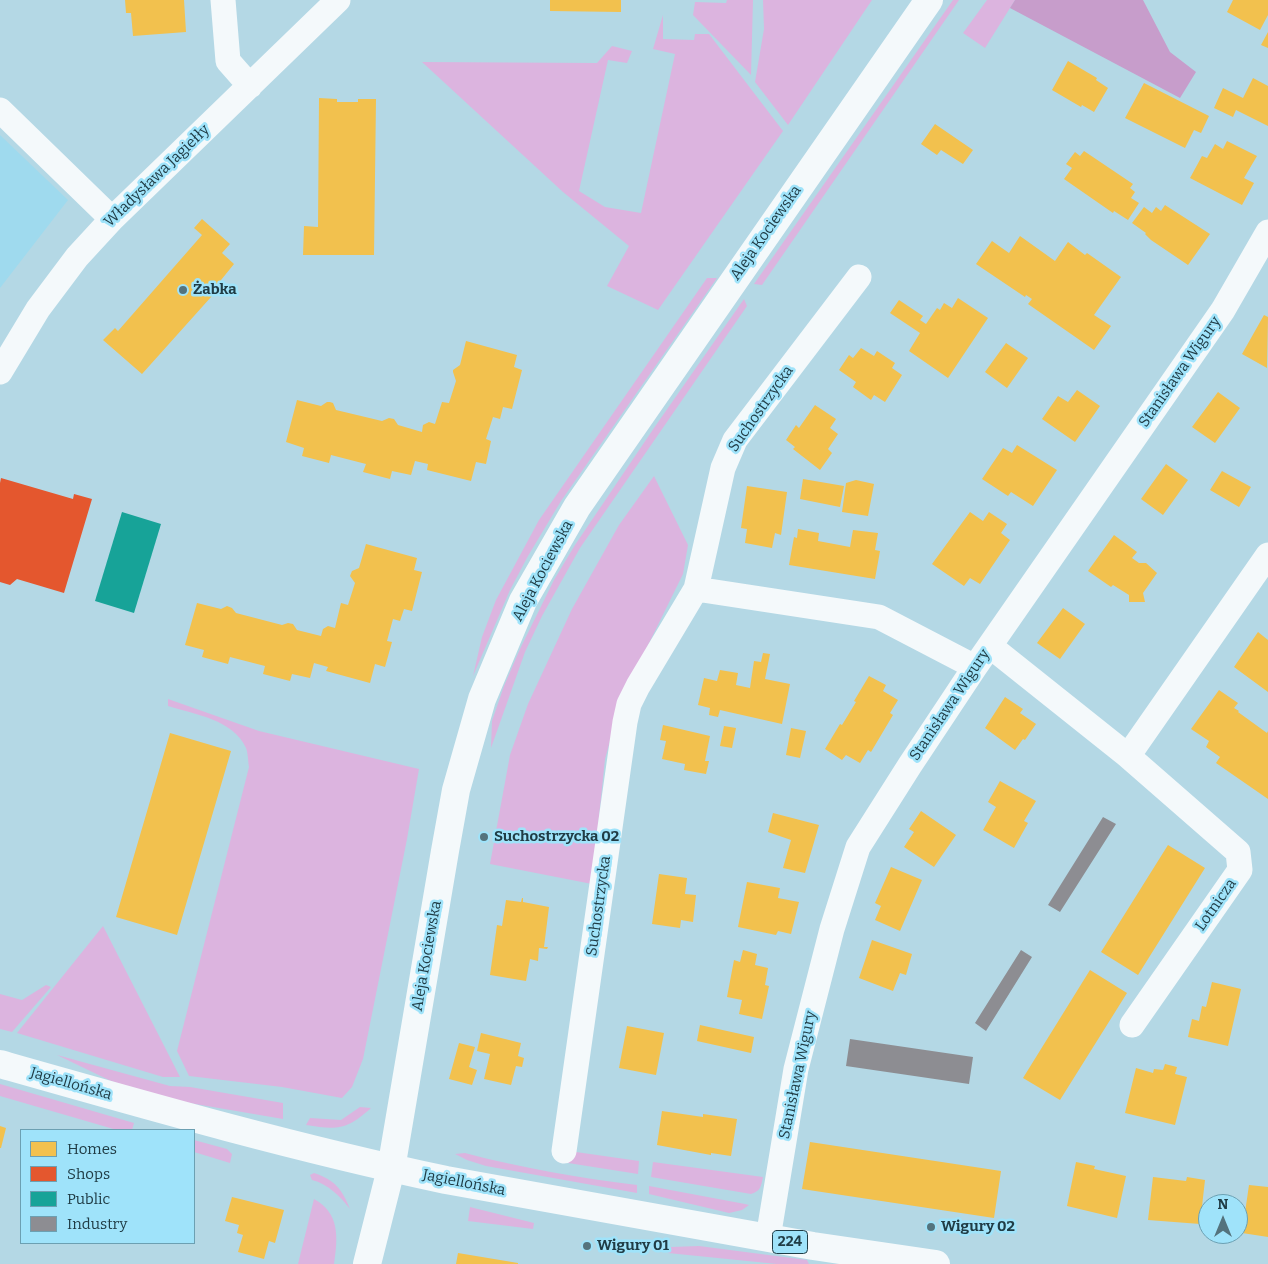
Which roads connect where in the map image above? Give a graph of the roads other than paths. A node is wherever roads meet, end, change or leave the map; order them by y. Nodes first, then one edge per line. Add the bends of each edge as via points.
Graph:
1 (223, 0) edge
2 (338, 0) edge
3 (929, 0) edge
4 (250, 86) junction
5 (0, 110) edge
6 (112, 219) junction
7 (1268, 232) edge
8 (859, 277) dead end
9 (0, 372) edge
10 (1268, 555) edge
11 (696, 589) junction
12 (990, 646) junction
13 (975, 667) junction
14 (1128, 756) junction
15 (1132, 1025) dead end
16 (0, 1064) edge
17 (564, 1151) dead end
18 (391, 1168) junction
19 (768, 1238) junction
20 (367, 1264) edge
21 (936, 1264) edge

1 - 4 street via 228,61
2 - 4 street, Władysława Jagiełły
3 - 18 street, Aleja Kociewska via 583,499 523,601 482,699 456,790
4 - 6 street, Władysława Jagiełły
5 - 6 street
6 - 9 street, Władysława Jagiełły via 77,257 38,309
7 - 12 street, Stanisława Wigury via 1223,310
8 - 11 street, Suchostrzycka via 735,440 723,468
10 - 14 street
11 - 13 street via 878,617
11 - 17 street, Suchostrzycka via 629,704
12 - 13 street, Stanisława Wigury
12 - 14 street, Lotnicza
13 - 19 street, Stanisława Wigury via 858,848 832,929 796,1069
14 - 15 street, Lotnicza via 1238,852 1240,870
16 - 18 street, Jagiellońska / 224 via 210,1124
18 - 19 street, Jagiellońska / 224
18 - 20 street, Aleja Kociewska
19 - 21 street, Jagiellońska / 224

